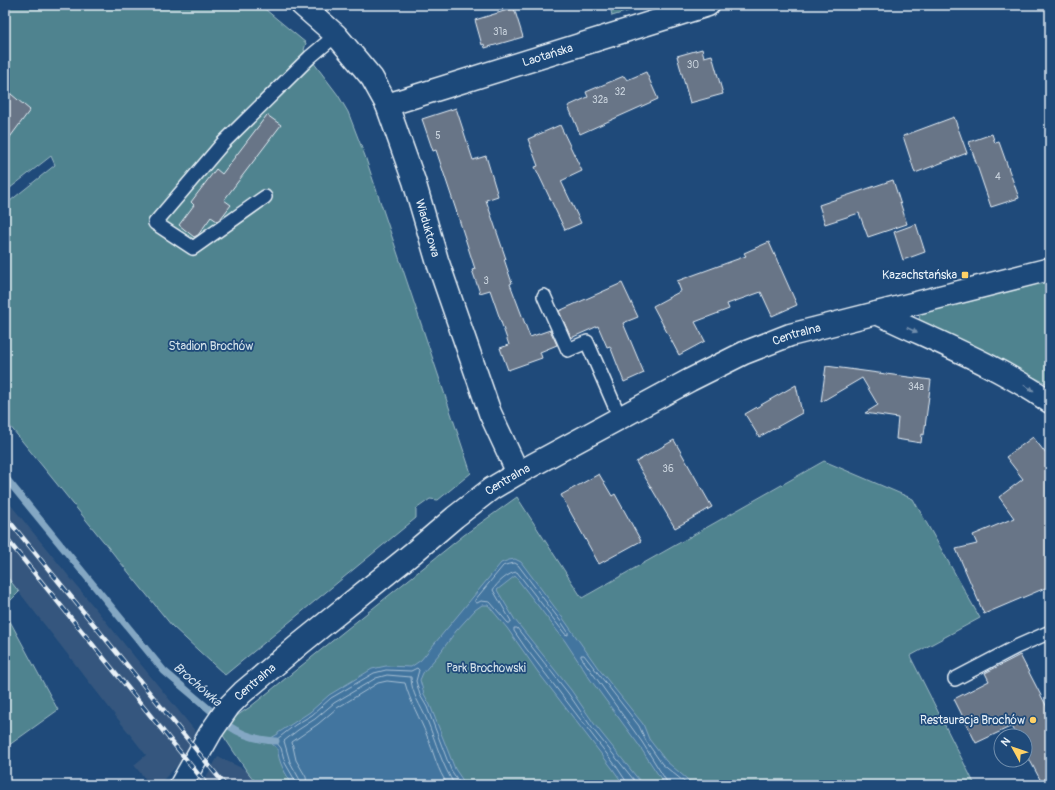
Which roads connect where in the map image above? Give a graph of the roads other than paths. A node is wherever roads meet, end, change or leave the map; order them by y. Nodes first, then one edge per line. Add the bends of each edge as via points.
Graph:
1 (302, 5) edge
2 (708, 5) edge
3 (336, 35) junction
4 (387, 105) junction
5 (265, 197) dead end
6 (1050, 269) edge
7 (544, 296) dead end
8 (877, 313) junction
9 (1050, 402) edge
10 (620, 418) junction
11 (518, 473) junction
12 (1050, 632) edge
13 (955, 679) dead end
14 (181, 785) edge

1 - 3 street, Wiaduktowa
2 - 4 street, Laotańska
3 - 4 street, Wiaduktowa via 372,78
3 - 5 lane via 310,57 223,143 155,223 193,248
4 - 11 street, Wiaduktowa via 485,398
6 - 8 street, Centralna
7 - 10 lane via 568,350 587,342
8 -> 9 street via 1029,387
8 - 10 street, Centralna via 790,335 744,353
10 - 11 street, Centralna
11 - 14 street, Centralna via 455,516 243,692 229,706
12 - 13 lane

